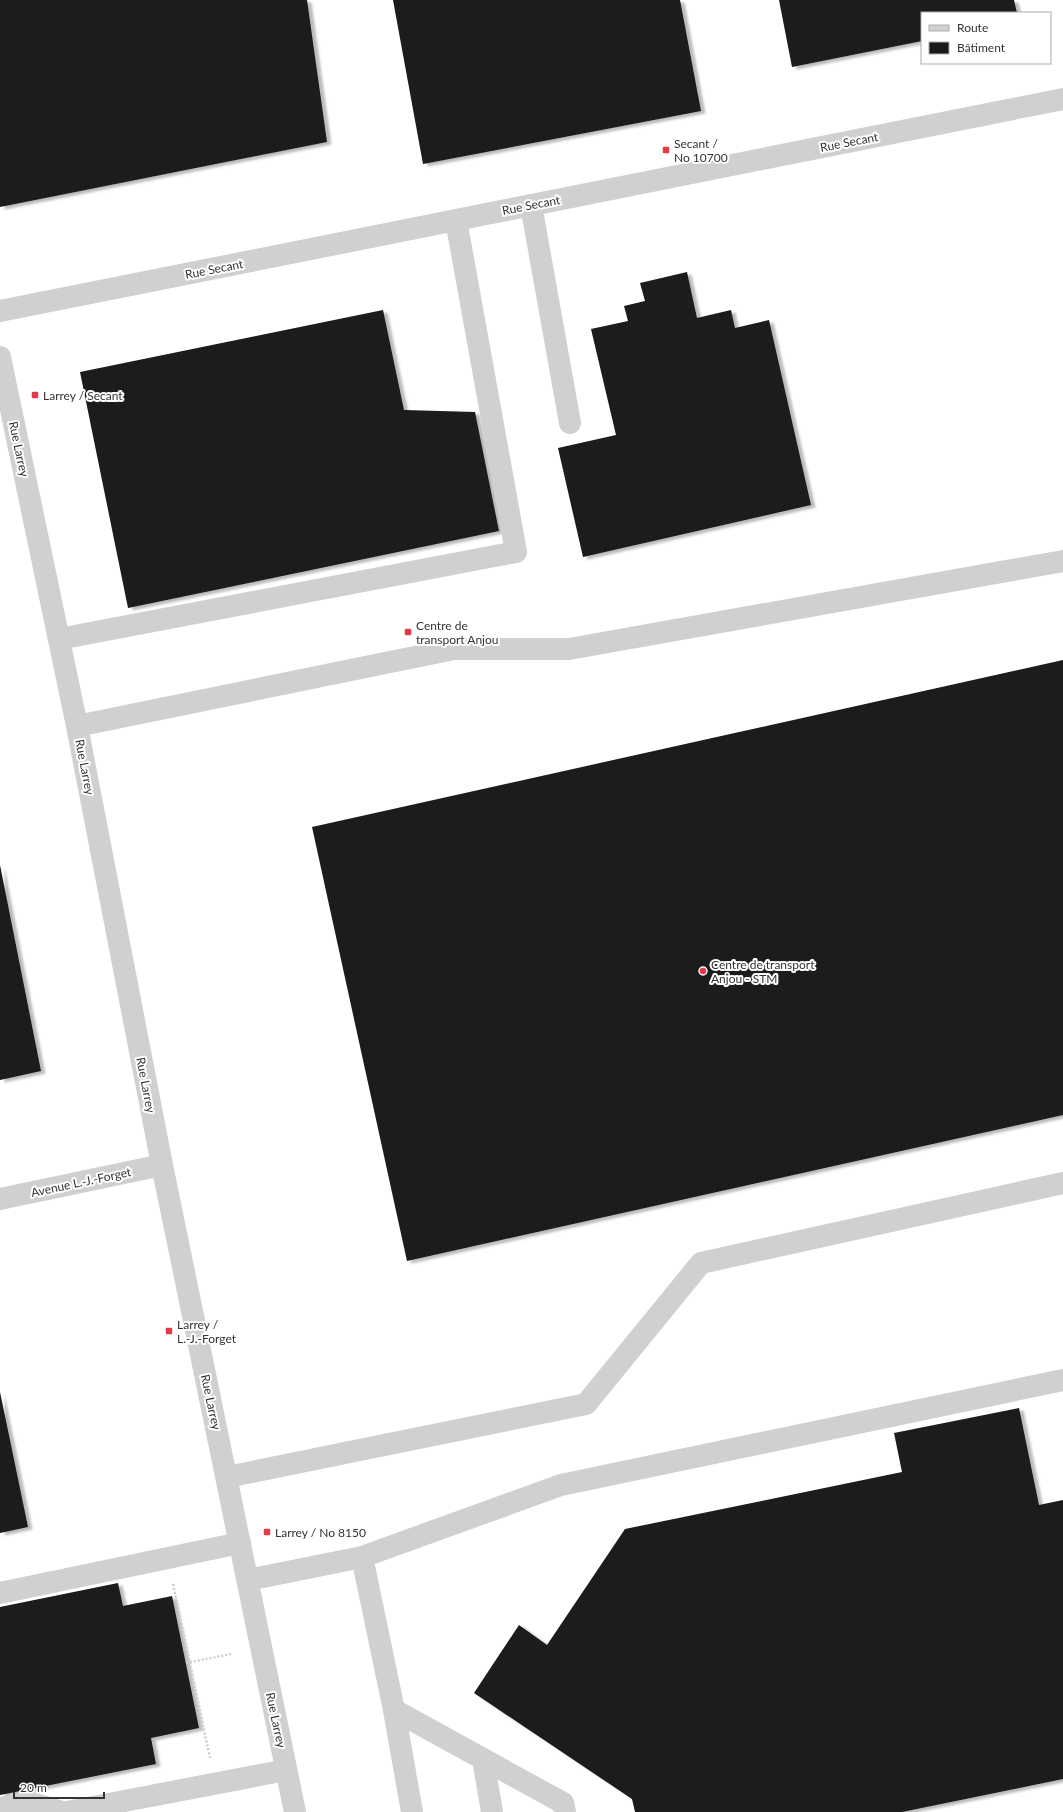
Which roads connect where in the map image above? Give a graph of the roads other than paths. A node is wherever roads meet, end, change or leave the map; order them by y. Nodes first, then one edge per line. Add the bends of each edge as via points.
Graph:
1 (1063, 99) edge
2 (531, 205) junction
3 (456, 220) junction
4 (0, 311) edge
5 (0, 357) edge
6 (570, 423) dead end
7 (1063, 561) edge
8 (59, 640) junction
9 (77, 726) junction
10 (162, 1165) junction
11 (1063, 1183) edge
12 (0, 1199) edge
13 (1063, 1380) edge
14 (227, 1477) junction
15 (240, 1543) junction
16 (362, 1557) junction
17 (248, 1580) junction
18 (0, 1593) edge
19 (394, 1710) junction
20 (483, 1759) junction
21 (286, 1770) junction
22 (0, 1808) edge
23 (62, 1812) edge
24 (67, 1812) edge
25 (295, 1812) edge
26 (412, 1812) edge
27 (492, 1812) edge
28 (565, 1812) edge

1 - 2 street, Rue Secant
2 - 3 street, Rue Secant
2 - 6 street
3 - 4 street, Rue Secant
3 - 8 street via 516,552
5 - 8 street, Rue Larrey
7 - 9 street via 569,649 454,649
8 - 9 street, Rue Larrey
9 - 10 street, Rue Larrey
10 - 12 street, Avenue L.-J.-Forget
10 - 14 street, Rue Larrey
11 - 14 street via 700,1263 586,1404
13 - 16 street via 561,1485
14 - 15 street, Rue Larrey
15 - 17 street, Rue Larrey
15 - 18 street
16 - 17 street
16 - 19 street
17 - 21 street, Rue Larrey
19 - 20 street
19 - 26 street
20 - 27 street
20 - 28 street via 563,1803
21 - 24 street
21 - 25 street, Rue Larrey
22 - 23 street via 29,1802

